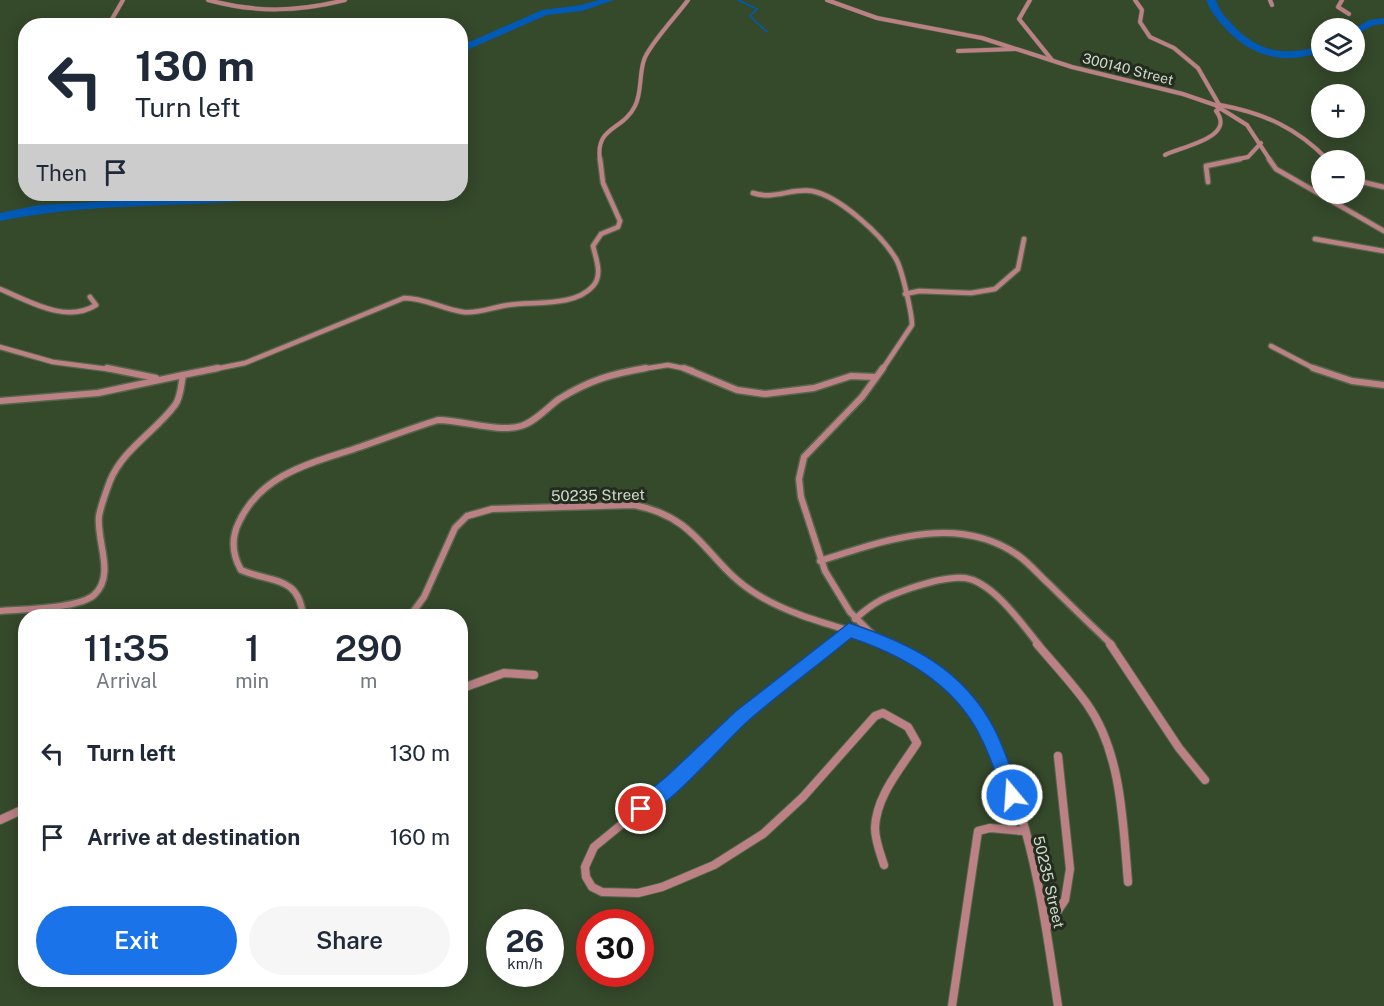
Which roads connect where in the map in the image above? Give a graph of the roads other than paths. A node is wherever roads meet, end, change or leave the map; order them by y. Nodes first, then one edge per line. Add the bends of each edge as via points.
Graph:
1 (123, 0) edge
2 (208, 0) edge
3 (345, 0) edge
4 (688, 0) edge
5 (827, 0) edge
6 (1028, 0) edge
7 (1135, 0) edge
8 (1270, 0) edge
9 (1342, 0) edge
10 (1272, 6) dead end
11 (1349, 14) dead end
12 (113, 18) edge
13 (1020, 49) junction
14 (958, 51) dead end
15 (1053, 60) junction
16 (1220, 106) junction
17 (1261, 143) junction
18 (1315, 150) edge
19 (1165, 156) dead end
20 (1209, 182) dead end
21 (1365, 183) edge
22 (1384, 187) edge
23 (753, 193) dead end
24 (1384, 231) edge
25 (1315, 238) dead end
26 (1024, 239) dead end
27 (1384, 251) edge
28 (0, 289) edge
29 (905, 294) junction
30 (90, 297) dead end
31 (1271, 346) dead end
32 (0, 347) edge
33 (183, 375) junction
34 (875, 378) junction
35 (159, 379) junction
36 (1384, 385) edge
37 (0, 401) edge
38 (820, 561) junction
39 (18, 609) edge
40 (19, 609) edge
41 (302, 609) edge
42 (415, 609) edge
43 (0, 611) edge
44 (855, 619) junction
45 (849, 630) junction
46 (880, 640) junction
47 (534, 675) dead end
48 (468, 686) edge
49 (1058, 756) dead end
50 (1205, 780) dead end
51 (18, 812) edge
52 (0, 820) edge
53 (1023, 831) junction
54 (884, 866) dead end
55 (1128, 882) dead end
56 (1047, 927) junction
57 (952, 1006) edge
58 (1058, 1006) edge

1 - 12 street
2 - 3 street via 274,13
4 - 33 street via 644,58 636,105 625,120 605,134 598,146 603,183 620,221 618,227 601,234 593,246 599,276 592,286 547,303 507,305 472,313 418,298 404,298 245,363
5 - 13 street, 300140 Street via 887,20
6 - 15 street via 1019,19
7 - 16 street via 1142,10 1140,22 1150,37 1174,48 1198,68
8 - 10 street
9 - 11 street via 1338,7
13 - 14 street
13 - 15 street, 300140 Street
15 - 16 street, 300140 Street
16 - 17 street, 300140 Street via 1247,125
16 - 18 street via 1255,111 1275,119
16 - 19 street via 1216,111 1220,126 1213,136
17 - 20 street via 1248,157 1206,166
17 - 24 street, 300140 Street via 1276,169
21 - 22 street
23 - 29 street via 769,197 812,191 829,199 858,219 888,248 898,262
25 - 27 street
26 - 29 street via 1018,269 995,289
28 - 30 street via 32,304 72,312 92,309 96,304
29 - 34 street via 911,330
31 - 36 street via 1324,375
32 - 35 street via 53,362
33 - 35 street
33 - 40 street via 175,405 136,443 106,490 99,517 104,561 98,590 76,603
34 - 38 street via 862,398 810,450 802,464 801,497
34 - 41 street via 851,376 814,388 765,394 738,390 678,365 619,371 560,399 523,426 504,428 438,420 288,472 248,501 232,548 241,570 296,589
35 - 37 street via 98,393
38 - 44 street
38 - 50 street via 887,540 936,532 973,535 1005,547 1114,647 1179,748
39 - 43 street
42 - 45 street, 50235 Street via 455,528 467,516 492,509 634,505 650,506 672,515 757,595
44 - 46 street
44 - 55 street via 874,601 926,583 965,578 1004,603 1100,724 1123,826
45 - 46 street, 50235 Street
45 - 54 street via 742,716 672,783 594,847 585,867 586,877 592,887 602,892 638,893 714,865 763,834 803,797 875,716 883,713 908,728 917,744 879,807 875,821
46 - 53 street, 50235 Street via 930,667 974,711 999,756
47 - 48 street via 502,672
49 - 56 street via 1070,861 1065,900
51 - 52 street
53 - 56 street, 50235 Street
53 - 57 street via 978,831
56 - 58 street, 50235 Street

